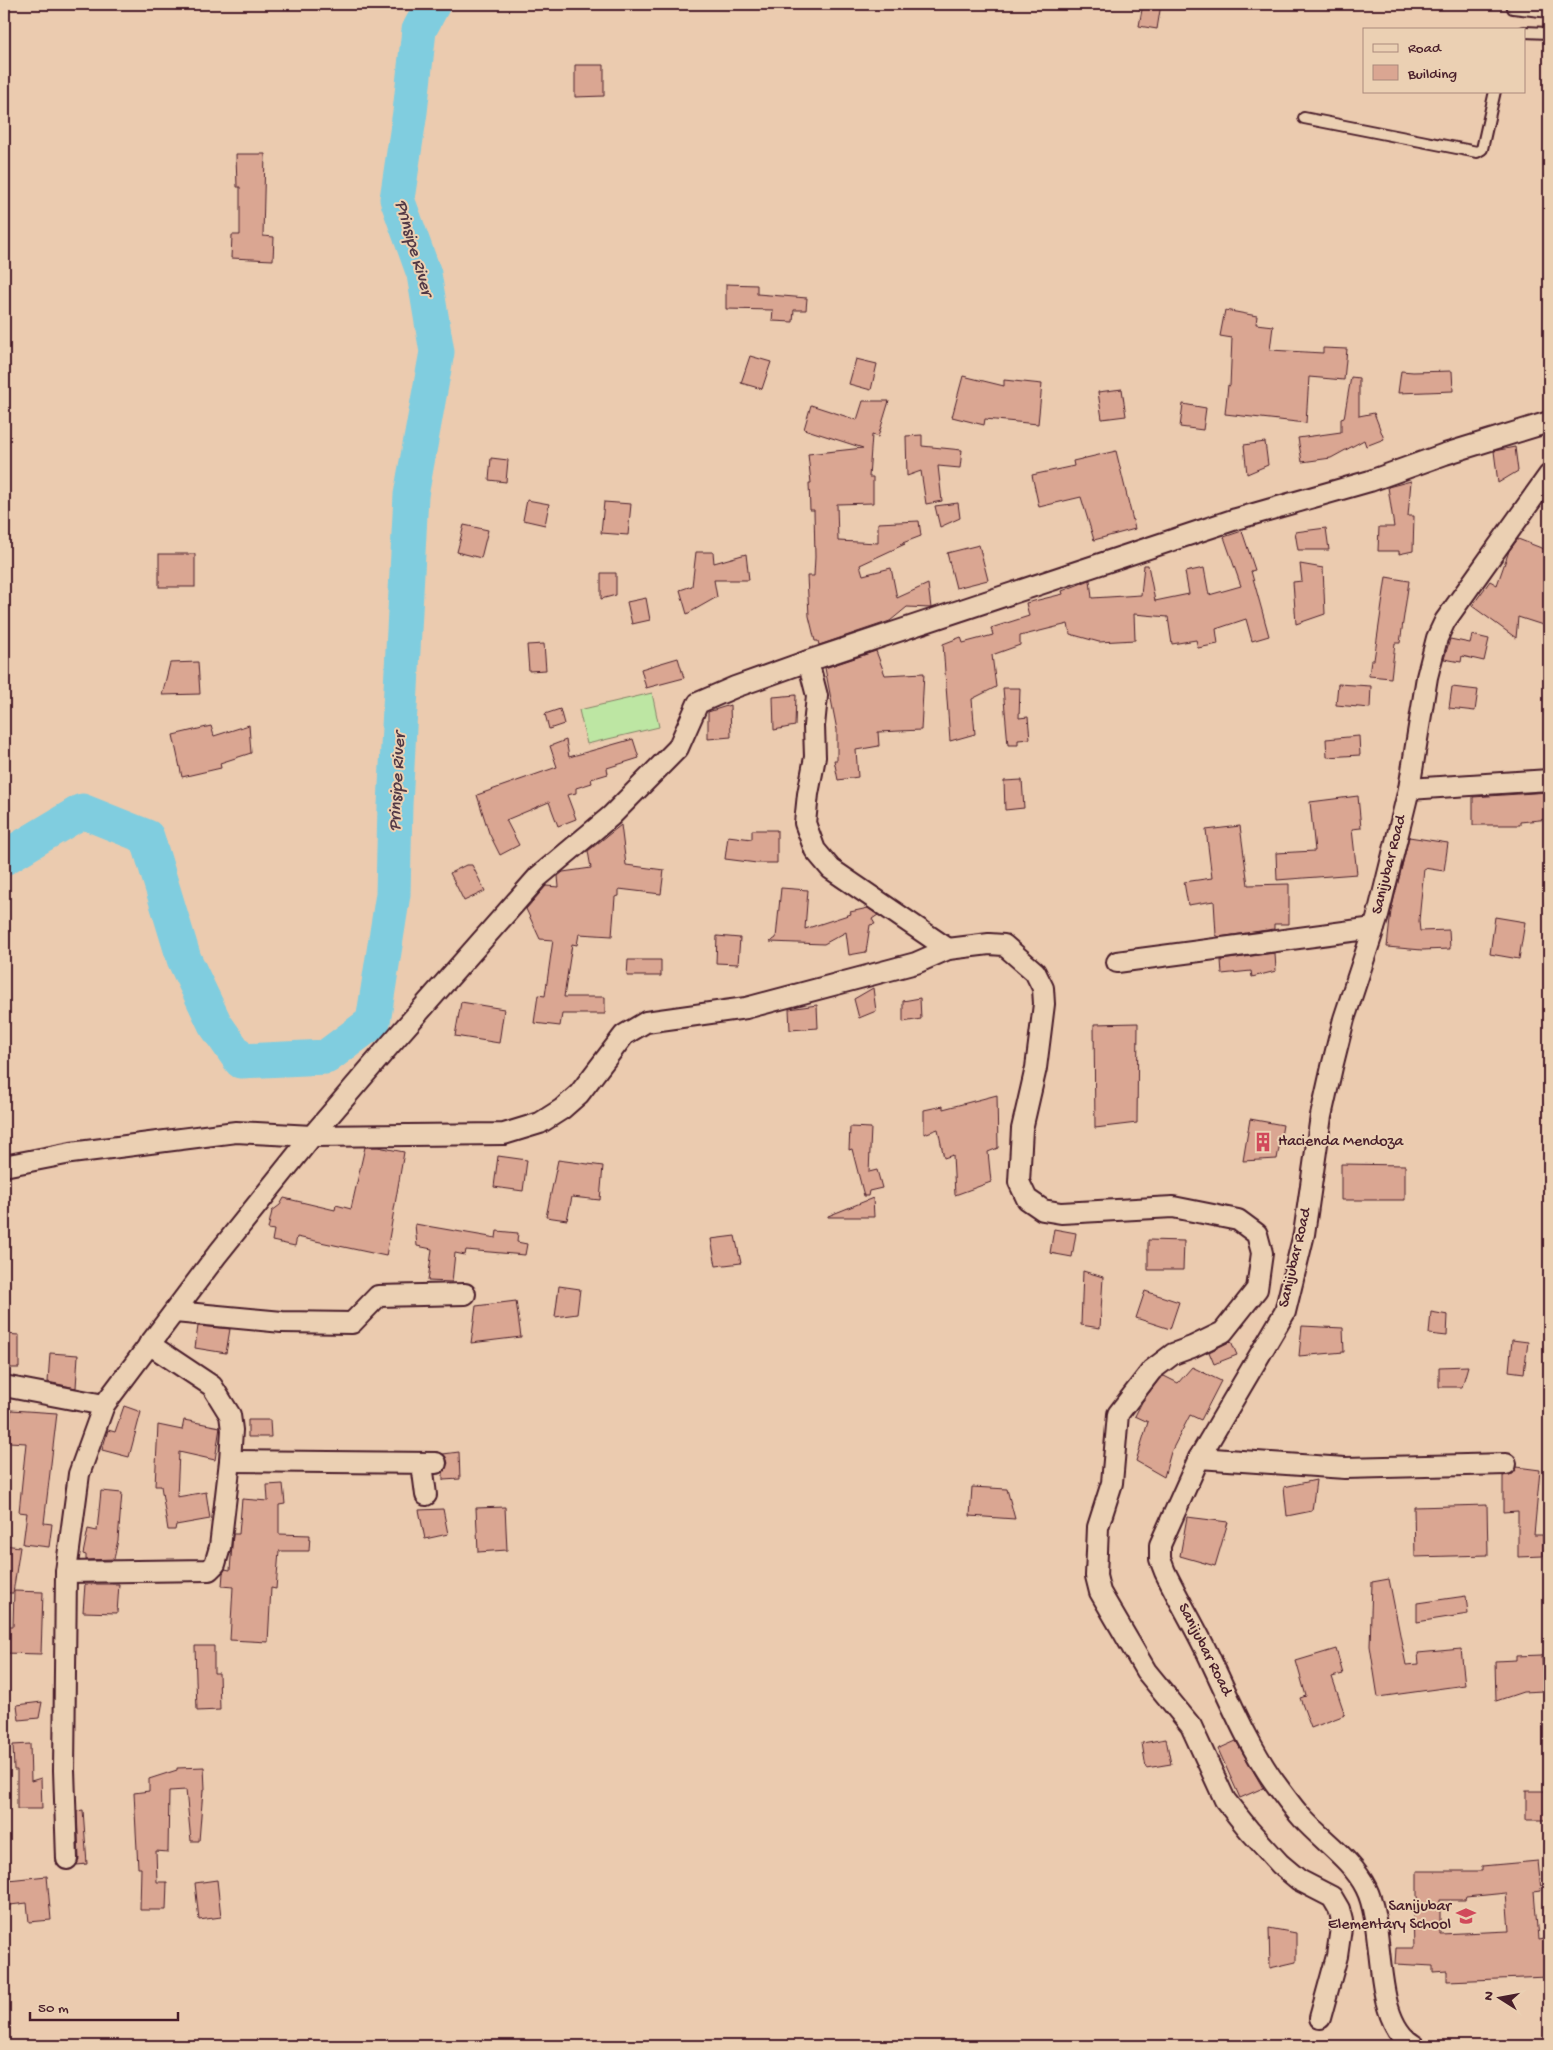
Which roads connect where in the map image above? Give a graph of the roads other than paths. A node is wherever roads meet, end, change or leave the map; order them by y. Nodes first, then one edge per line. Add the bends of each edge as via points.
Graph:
1 (1512, 4) edge
2 (1549, 12) edge
3 (1526, 32) edge
4 (1549, 33) edge
5 (1495, 92) edge
6 (1304, 118) dead end
7 (1549, 422) edge
8 (1549, 475) edge
9 (808, 661) junction
10 (1549, 780) edge
11 (1409, 789) junction
12 (1374, 928) junction
13 (948, 949) junction
14 (1117, 962) dead end
15 (312, 1136) junction
16 (4, 1166) edge
17 (465, 1294) dead end
18 (175, 1312) junction
19 (149, 1344) junction
20 (4, 1386) edge
21 (104, 1405) junction
22 (1199, 1458) junction
23 (230, 1461) junction
24 (1506, 1464) dead end
25 (426, 1495) dead end
26 (66, 1572) junction
27 (67, 1859) dead end
28 (1320, 2018) dead end
29 (1415, 2046) edge

1 - 2 lane via 1513,8
3 - 4 lane
5 - 6 lane via 1482,148 1476,152
7 - 9 street via 1370,481 1236,519
8 - 11 street, Sanijubar Road via 1445,621 1437,638 1427,677
9 - 13 street via 817,696 815,757 805,824 816,850 831,869
9 - 15 street via 698,703 678,748 611,816 538,877
10 - 11 street
11 - 12 street, Sanijubar Road
12 - 14 street
12 - 22 street, Sanijubar Road via 1332,1067 1321,1116 1304,1234 1285,1312
13 - 15 street via 916,964 746,1008 646,1022 624,1035 579,1094 562,1109 540,1123 504,1134
13 - 28 street via 1004,945 1035,972 1043,988 1036,1068 1022,1129 1019,1182 1027,1199 1043,1210 1061,1213 1173,1207 1238,1220 1257,1234 1262,1253 1257,1289 1223,1332 1173,1354 1152,1370 1118,1414 1112,1483 1098,1528 1096,1576 1100,1592 1146,1671 1191,1726 1225,1800 1280,1864 1298,1880 1332,1897 1339,1909 1342,1921 1337,1956
15 - 16 street via 236,1132 71,1152
15 - 18 street
17 - 18 street via 378,1296 352,1323 282,1322
18 - 19 street
19 - 21 street
19 - 23 street via 212,1386 222,1400 230,1415 232,1430
20 - 21 street
21 - 26 street via 79,1474
22 - 24 street via 1346,1468
22 - 29 street, Sanijubar Road via 1160,1545 1160,1559 1274,1782 1303,1818 1353,1867 1367,1889 1394,2023 1407,2042
23 - 25 street via 429,1464
23 - 26 street via 220,1547 215,1564 209,1570
26 - 27 street via 64,1770

